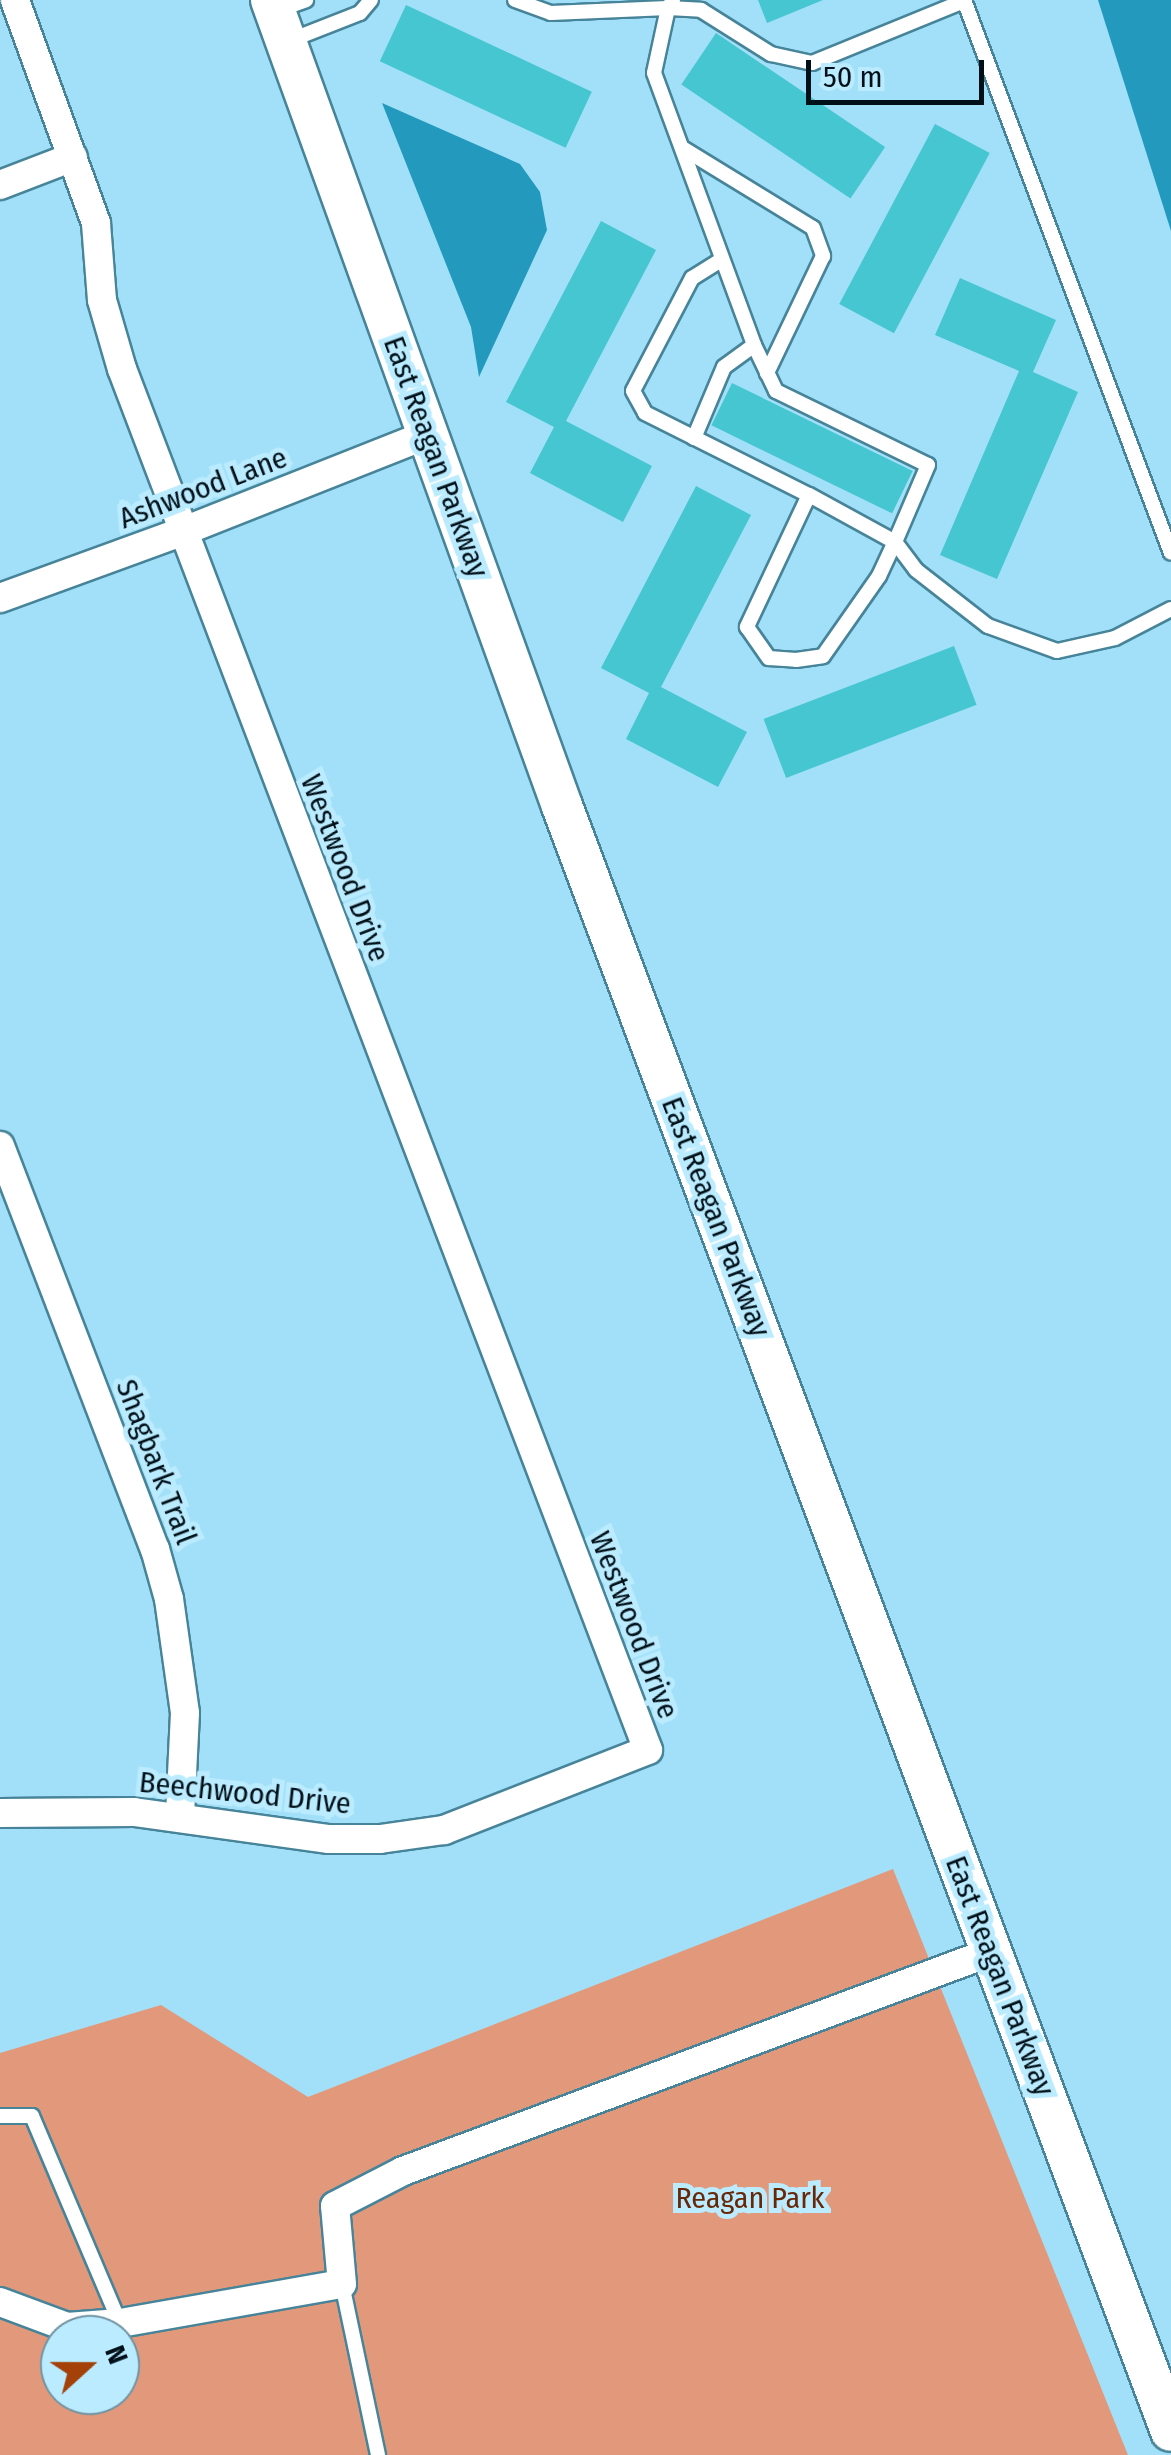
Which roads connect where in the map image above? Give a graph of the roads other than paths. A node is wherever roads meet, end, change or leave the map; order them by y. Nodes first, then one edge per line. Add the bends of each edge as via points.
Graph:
1 (15, 0) edge
2 (372, 0) edge
3 (516, 0) edge
4 (964, 0) edge
5 (670, 4) edge
6 (284, 13) edge
7 (684, 150) junction
8 (73, 157) junction
9 (0, 185) edge
10 (722, 260) junction
11 (754, 346) junction
12 (767, 373) junction
13 (428, 434) junction
14 (694, 438) junction
15 (809, 495) junction
16 (182, 532) junction
17 (895, 542) junction
18 (1171, 553) edge
19 (0, 598) edge
20 (1171, 609) edge
21 (0, 1146) edge
22 (648, 1750) joint
23 (0, 1814) edge
24 (180, 1816) junction
25 (991, 1952) junction
26 (0, 2116) edge
27 (342, 2284) junction
28 (0, 2302) edge
29 (117, 2315) edge
30 (40, 2317) edge
31 (140, 2319) edge
32 (1171, 2431) edge
33 (378, 2455) edge

1 - 8 street, Westwood Drive
2 - 6 lane via 360,13
3 - 5 lane via 551,13
4 - 5 lane via 812,63 771,54 701,10
4 - 18 lane
5 - 7 lane via 654,74
6 - 13 street, East Reagan Parkway
7 - 10 lane
7 - 12 lane via 813,228 823,256
8 - 9 street
8 - 16 street, Westwood Drive via 96,223 112,336
10 - 11 lane
10 - 14 lane via 692,278 632,390 645,413
11 - 12 lane
11 - 14 lane via 724,368
12 - 17 lane via 776,390 928,466
13 - 16 street, Ashwood Lane
13 - 25 street, East Reagan Parkway
14 - 15 lane
15 - 17 lane
15 - 17 lane via 747,627 769,658 824,656
16 - 19 street, Ashwood Lane
16 - 22 street, Westwood Drive
17 - 20 lane via 916,570 988,626 1058,650 1115,638
21 - 24 street, Shagbark Trail via 169,1599 185,1713
22 - 24 street, Beechwood Drive via 430,1833 329,1839
23 - 24 street, Beechwood Drive
25 - 27 street via 368,2188 334,2206
25 - 32 street, East Reagan Parkway
26 - 29 lane via 32,2116
27 - 31 street
27 - 33 lane
28 - 30 street

